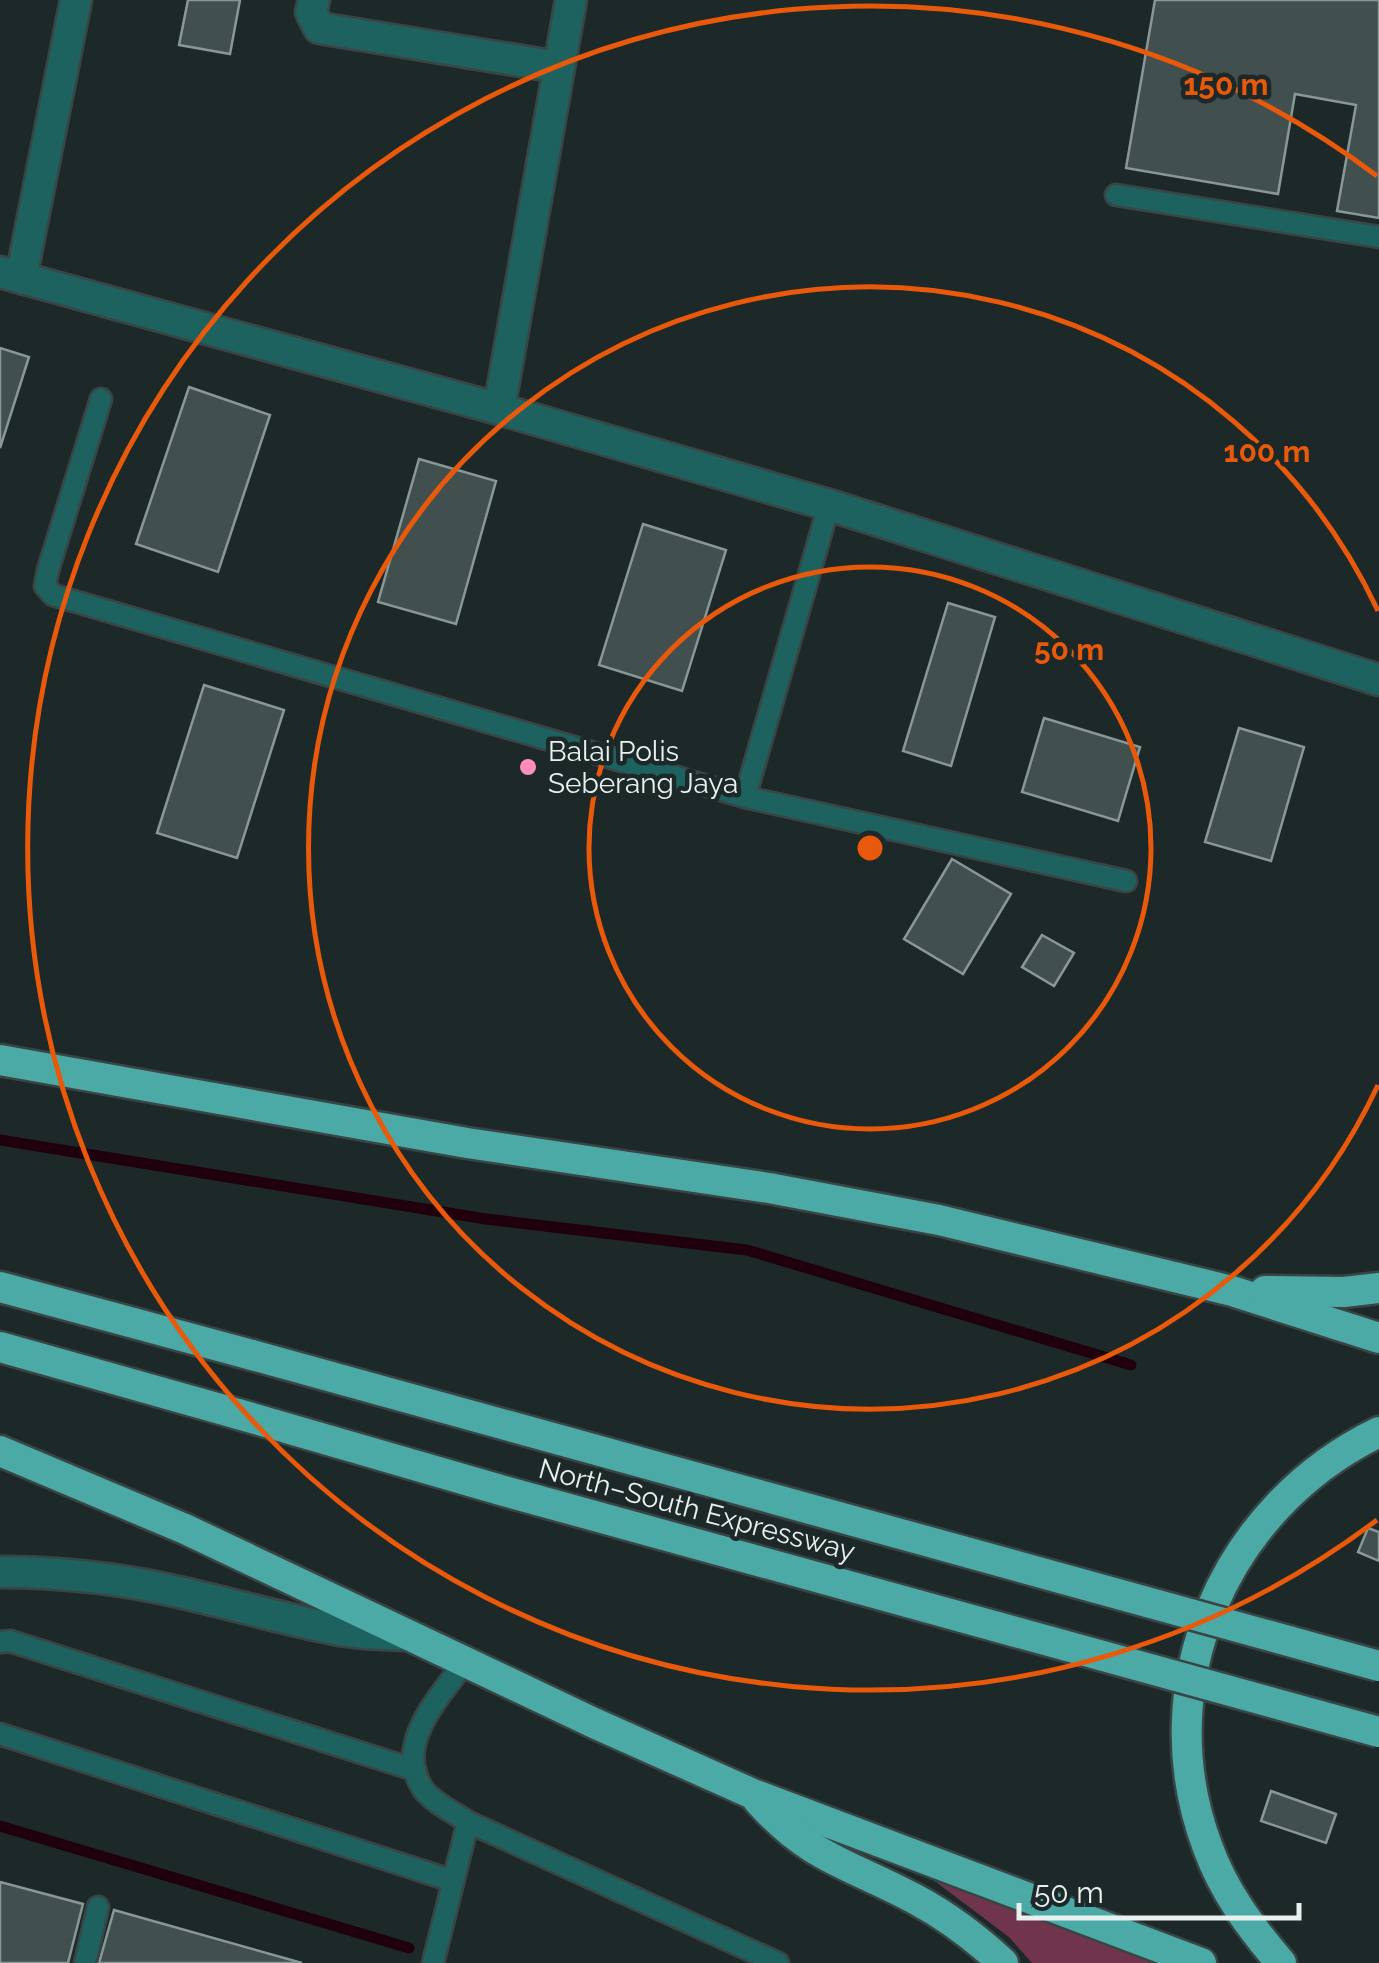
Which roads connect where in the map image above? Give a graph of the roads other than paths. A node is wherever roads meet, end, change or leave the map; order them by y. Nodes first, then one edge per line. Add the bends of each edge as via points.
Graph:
1 (76, 0) edge
2 (314, 0) edge
3 (570, 0) edge
4 (558, 67) junction
5 (1116, 195) dead end
6 (1379, 237) edge
7 (11, 275) edge
8 (102, 399) dead end
9 (499, 409) junction
10 (830, 506) junction
11 (1379, 680) edge
12 (745, 797) junction
13 (1126, 880) dead end
14 (0, 1060) edge
15 (0, 1287) edge
16 (1379, 1288) edge
17 (1232, 1291) junction
18 (1379, 1338) edge
19 (0, 1347) edge
20 (1379, 1432) edge
21 (0, 1451) edge
22 (0, 1572) edge
23 (412, 1636) junction
24 (0, 1642) edge
25 (464, 1662) junction
26 (1379, 1666) edge
27 (1379, 1732) edge
28 (0, 1734) edge
29 (416, 1770) junction
30 (753, 1794) junction
31 (468, 1822) junction
32 (453, 1881) junction
33 (98, 1907) dead end
34 (85, 1963) edge
35 (433, 1963) edge
36 (778, 1963) edge
37 (1003, 1963) edge
38 (1202, 1963) edge
39 (1281, 1963) edge

1 - 7 street
2 - 4 street via 311,12 319,28
3 - 4 street
4 - 9 street
5 - 6 lane
7 - 9 street
8 - 12 lane via 48,570 45,586 53,595
9 - 10 street
10 - 11 street
10 - 12 lane
12 - 13 lane
14 - 17 highway via 467,1143 788,1191
15 - 26 highway, North–South Expressway, bridge
16 - 17 highway
17 - 18 highway
19 - 27 highway, North–South Expressway, bridge
20 - 39 highway via 1313,1471 1249,1538 1224,1578 1194,1665 1187,1726 1194,1803 1227,1890
21 - 23 highway
22 - 23 street via 182,1592 345,1631
23 - 25 highway
24 - 29 lane
25 - 29 lane via 416,1732
25 - 30 highway
28 - 32 lane
29 - 31 lane via 424,1791
30 - 37 highway via 799,1841 950,1919
30 - 38 highway
31 - 32 lane
31 - 36 lane
32 - 35 lane
33 - 34 lane

